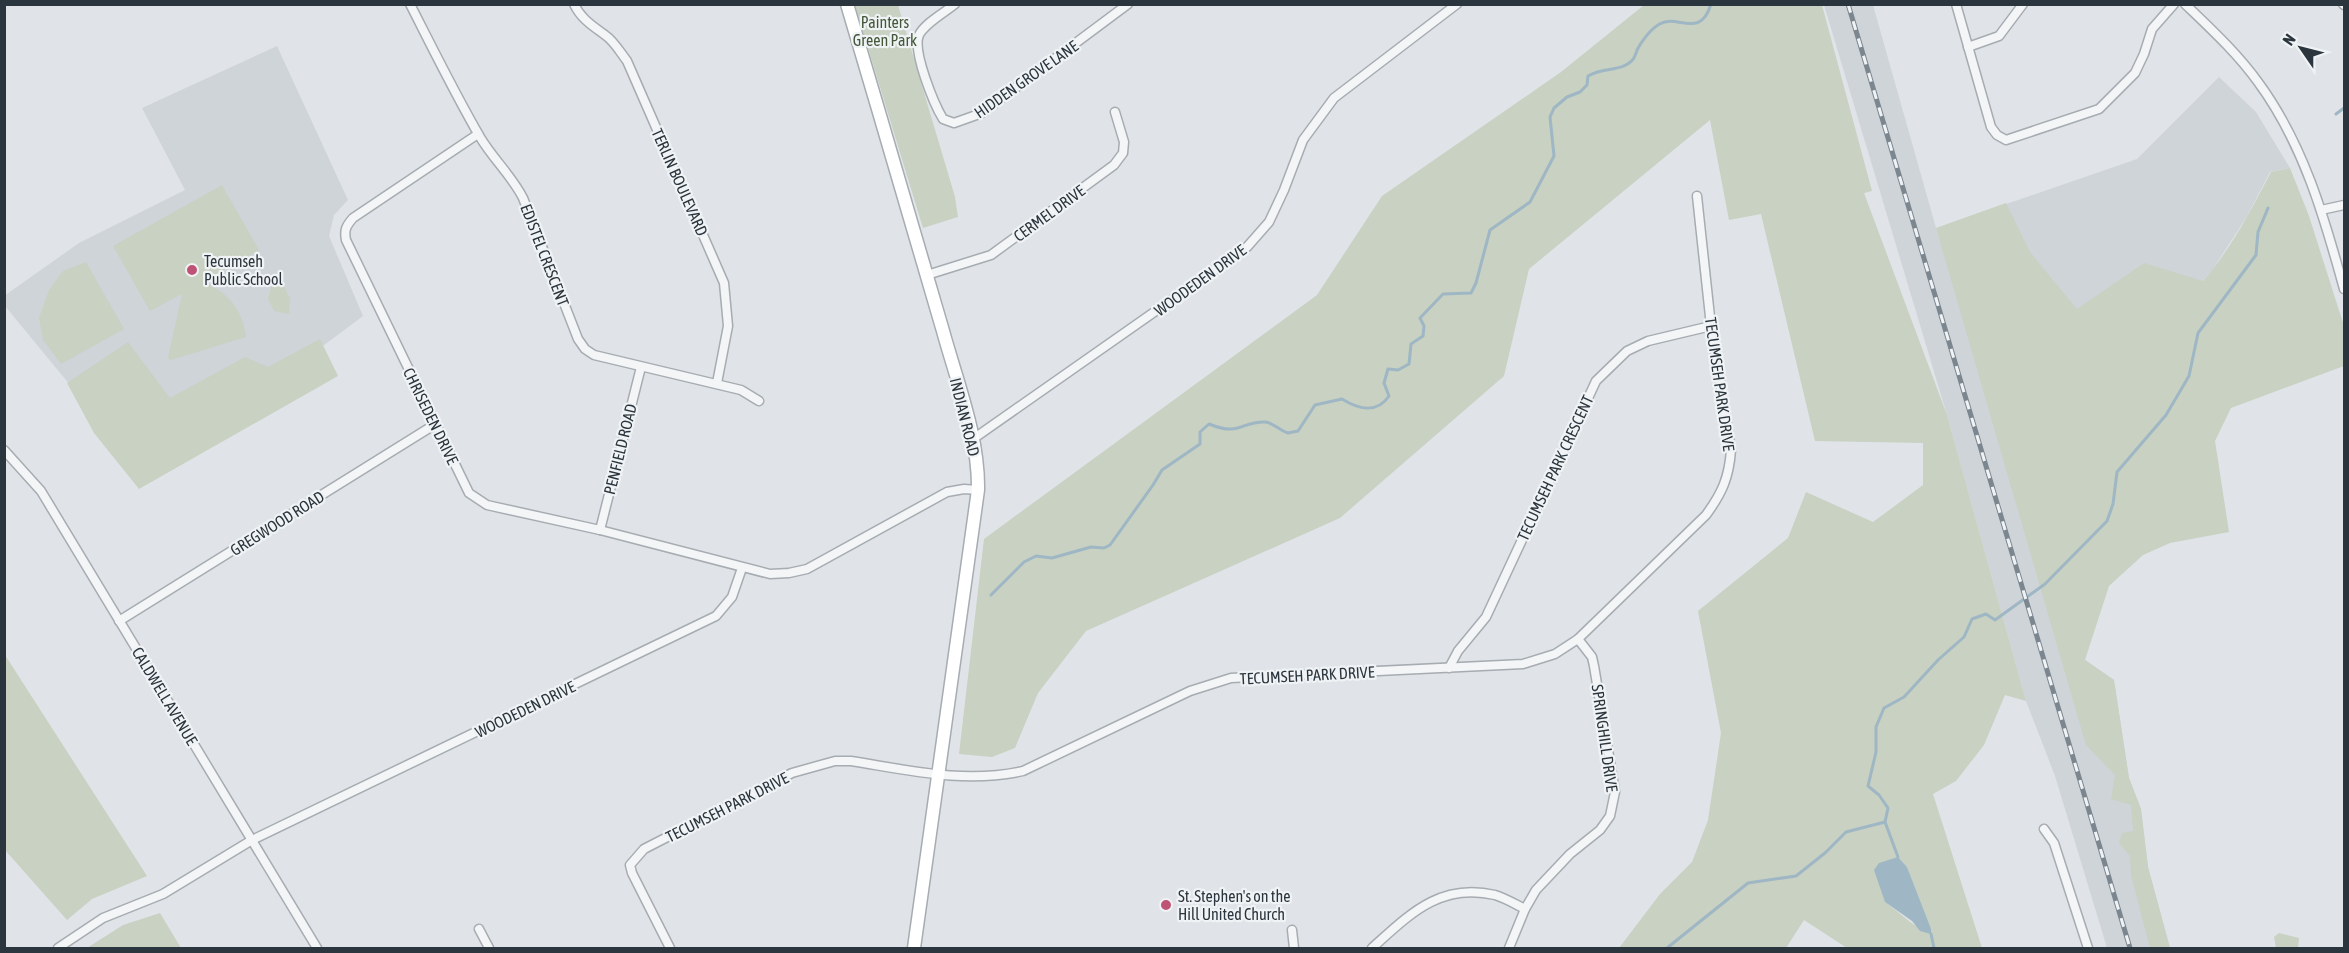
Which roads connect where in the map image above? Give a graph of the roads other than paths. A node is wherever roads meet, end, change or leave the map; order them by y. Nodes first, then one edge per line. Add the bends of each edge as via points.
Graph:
1 (410, 4) edge
2 (574, 4) edge
3 (847, 4) edge
4 (955, 4) edge
5 (1128, 4) edge
6 (1456, 4) edge
7 (1956, 4) edge
8 (2023, 4) edge
9 (2174, 4) edge
10 (2185, 4) edge
11 (1968, 46) junction
12 (1115, 112) dead end
13 (478, 134) junction
14 (1696, 196) dead end
15 (2344, 205) edge
16 (2321, 210) junction
17 (927, 274) junction
18 (2344, 289) edge
19 (1711, 326) junction
20 (641, 367) junction
21 (717, 383) junction
22 (759, 401) dead end
23 (434, 425) junction
24 (973, 439) junction
25 (4, 450) edge
26 (978, 490) junction
27 (600, 530) junction
28 (742, 568) junction
29 (119, 621) junction
30 (1578, 639) junction
31 (1449, 668) junction
32 (938, 774) junction
33 (2044, 829) dead end
34 (252, 840) junction
35 (1525, 909) junction
36 (479, 929) dead end
37 (1292, 930) dead end
38 (58, 948) edge
39 (317, 948) edge
40 (489, 948) edge
41 (670, 948) edge
42 (914, 948) edge
43 (1294, 948) edge
44 (1372, 948) edge
45 (1509, 948) edge
46 (2088, 948) edge

1 - 13 street, EDISTEL CRESCENT
2 - 21 street, TERLIN BOULEVARD via 627,61 724,283 728,326
3 - 17 street, INDIAN ROAD
4 - 5 street, HIDDEN GROVE LANE via 920,32 916,44 935,106 943,119 954,123 982,113
6 - 24 street, WOODEDEN DRIVE via 1334,98 1304,140 1269,222 1247,246
7 - 11 street
8 - 11 street via 1999,36
9 - 11 street via 2152,28 2135,73 2099,109 2013,139 1997,135 1991,127
10 - 16 street via 2234,53 2271,100 2302,159
12 - 17 street, CERMEL DRIVE via 1124,153 1114,165 992,255
13 - 20 street, EDISTEL CRESCENT via 523,198 585,350
13 - 23 street, CHRISEDEN DRIVE via 346,225 346,240
14 - 19 street, TECUMSEH PARK DRIVE
15 - 16 street
16 - 18 street
17 - 24 street, INDIAN ROAD
19 - 30 street, TECUMSEH PARK DRIVE via 1731,450 1730,469 1721,493 1706,515
19 - 31 street, TECUMSEH PARK CRESCENT via 1648,341 1627,351 1596,381 1486,617
20 - 21 street, EDISTEL CRESCENT
20 - 27 street, PENFIELD ROAD
21 - 22 street, EDISTEL CRESCENT via 741,390
23 - 27 street, CHRISEDEN DRIVE via 469,493 477,500
23 - 29 street, GREGWOOD ROAD
24 - 26 street, INDIAN ROAD
25 - 29 street, CALDWELL AVENUE via 42,491
26 - 28 street via 947,492 807,569 770,574
26 - 32 street, INDIAN ROAD
27 - 28 street, CHRISEDEN DRIVE
28 - 34 street, WOODEDEN DRIVE via 732,597 716,616
29 - 34 street, CALDWELL AVENUE
30 - 31 street, TECUMSEH PARK DRIVE via 1555,654 1523,664
30 - 35 street, SPRINGHILL DRIVE via 1594,666 1615,792 1613,806 1600,830 1536,890
31 - 32 street, TECUMSEH PARK DRIVE via 1231,678 1190,691 1023,771 982,777
32 - 41 street, TECUMSEH PARK DRIVE via 835,761 792,773 644,849 630,865 632,873
32 - 42 street, INDIAN ROAD
33 - 46 street via 2054,843
34 - 38 street, WOODEDEN DRIVE via 163,894 103,918
34 - 39 street, CALDWELL AVENUE
35 - 44 street via 1496,896 1443,896 1416,909
35 - 45 street, SPRINGHILL DRIVE
36 - 40 street
37 - 43 street

